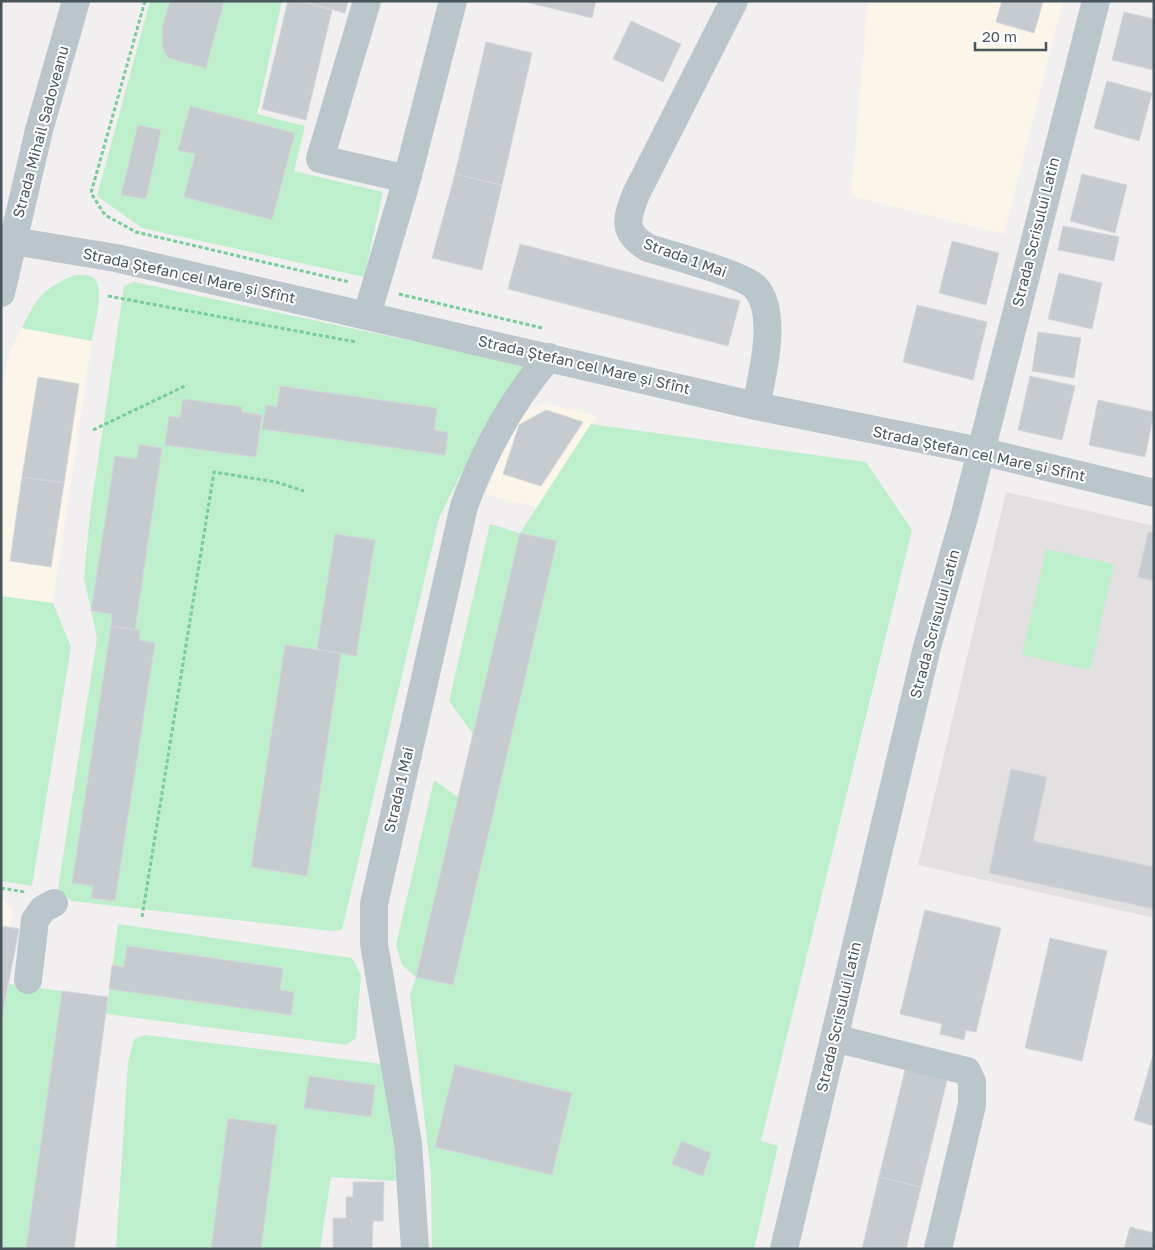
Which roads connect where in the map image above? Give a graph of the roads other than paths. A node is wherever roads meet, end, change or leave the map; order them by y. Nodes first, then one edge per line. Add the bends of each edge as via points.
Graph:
1 (76, 1) edge
2 (367, 1) edge
3 (453, 1) edge
4 (734, 1) edge
5 (1096, 1) edge
6 (407, 179) junction
7 (13, 242) junction
8 (1, 292) edge
9 (367, 315) junction
10 (549, 357) junction
11 (756, 406) junction
12 (980, 451) junction
13 (1154, 493) edge
14 (54, 903) dead end
15 (28, 980) dead end
16 (834, 1038) junction
17 (415, 1249) edge
18 (784, 1249) edge
19 (938, 1249) edge

1 - 7 street, Strada Mihail Sadoveanu via 39,130
2 - 6 street via 320,158
3 - 6 street
4 - 11 street, Strada 1 Mai via 628,214 629,232 648,248 755,286 764,300 768,328
5 - 12 street, Strada Scrisului Latin
6 - 9 street
7 - 8 street, Strada Mihail Sadoveanu
7 - 9 street, Strada Ștefan cel Mare și Sfînt via 116,258
9 - 10 street, Strada Ștefan cel Mare și Sfînt
10 - 11 street, Strada Ștefan cel Mare și Sfînt
10 - 17 street, Strada 1 Mai via 511,407 476,474 464,506 374,904 374,944 408,1143
11 - 12 street, Strada Ștefan cel Mare și Sfînt
12 - 13 street, Strada Ștefan cel Mare și Sfînt
12 - 16 street, Strada Scrisului Latin via 927,647
14 - 15 street via 43,909 35,920
16 - 18 street, Strada Scrisului Latin
16 - 19 street via 967,1071 972,1082 972,1105

